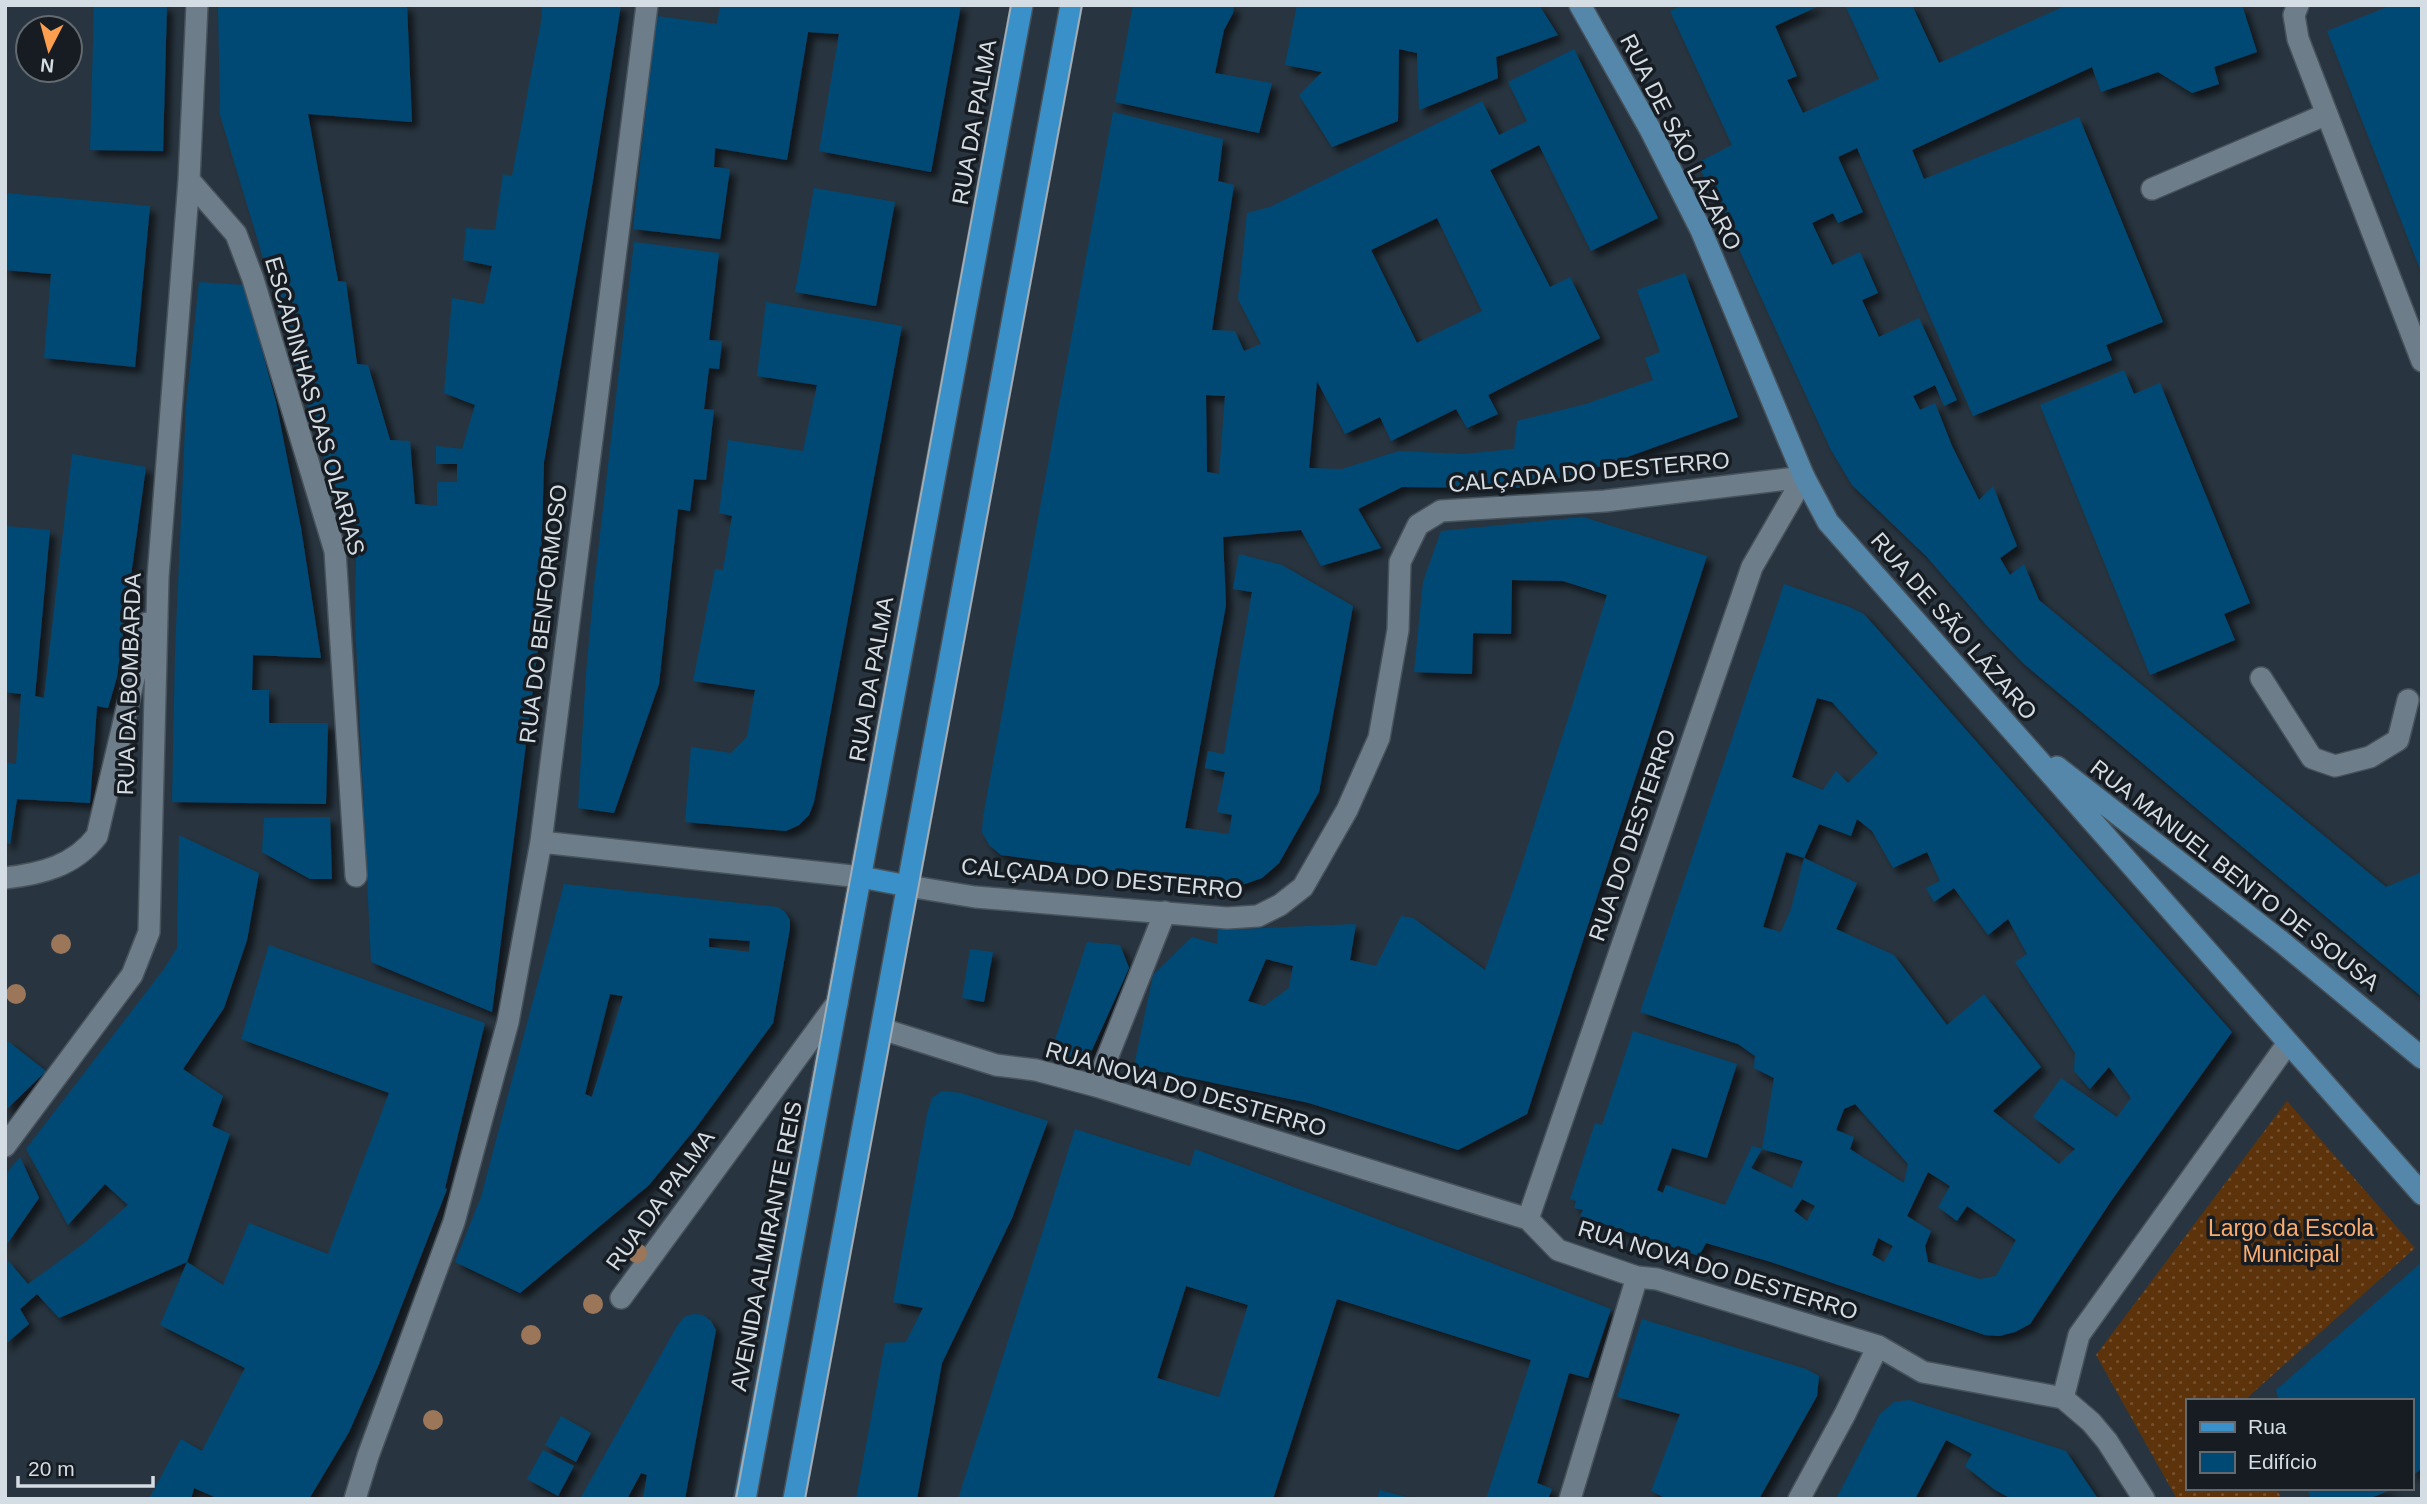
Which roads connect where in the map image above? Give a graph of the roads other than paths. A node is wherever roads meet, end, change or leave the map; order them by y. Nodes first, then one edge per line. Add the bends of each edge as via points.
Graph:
1 (197, 5) edge
2 (647, 5) edge
3 (1022, 5) edge
4 (1071, 5) edge
5 (1580, 5) edge
6 (2298, 5) edge
7 (2327, 114) junction
8 (189, 180) junction
9 (2152, 189) dead end
10 (2422, 361) edge
11 (1804, 477) junction
12 (158, 577) junction
13 (2260, 678) dead end
14 (2408, 700) dead end
15 (2015, 734) junction
16 (541, 842) junction
17 (356, 876) dead end
18 (861, 877) junction
19 (5, 878) edge
20 (908, 886) junction
21 (1164, 912) junction
22 (837, 1003) junction
23 (882, 1029) junction
24 (2287, 1043) junction
25 (2422, 1058) edge
26 (1096, 1086) junction
27 (5, 1146) edge
28 (2422, 1194) edge
29 (1528, 1219) junction
30 (1637, 1277) junction
31 (621, 1298) dead end
32 (1878, 1346) junction
33 (2063, 1398) junction
34 (355, 1499) edge
35 (745, 1499) edge
36 (794, 1499) edge
37 (1570, 1499) edge
38 (1799, 1499) edge
39 (2144, 1499) edge

1 - 8 street, RUA DA BOMBARDA
2 - 16 street, RUA DO BENFORMOSO
3 - 18 main road, RUA DA PALMA
4 - 20 main road
5 - 11 street, RUA DE SÃO LÁZARO via 1701,230
6 - 7 street via 2294,15 2298,39
7 - 9 street
7 - 10 street
8 - 12 street, RUA DA BOMBARDA
8 - 17 street, ESCADINHAS DAS OLARIAS via 236,234 335,551
11 - 15 street, RUA DE SÃO LÁZARO via 1828,522
11 - 21 street, CALÇADA DO DESTERRO via 1605,501 1441,511 1418,525 1400,562 1398,630 1379,738 1347,810 1303,887 1258,916 1227,919
11 - 29 street, RUA DO DESTERRO via 1752,567
12 - 19 street via 97,836 74,859 54,869
12 - 27 street, RUA DA BOMBARDA via 149,932 132,975
13 - 14 street via 2312,758 2335,766 2371,757 2398,740
15 - 24 street, RUA DE SÃO LÁZARO
15 - 25 street, RUA MANUEL BENTO DE SOUSA
16 - 18 street
16 - 34 street, RUA DO BENFORMOSO via 508,1022 454,1222
18 - 20 main road
18 - 22 main road, RUA DA PALMA
20 - 21 street, CALÇADA DO DESTERRO via 975,897
20 - 23 main road
21 - 26 street
22 - 31 street, RUA DA PALMA
22 - 35 main road, AVENIDA ALMIRANTE REIS
23 - 26 street, RUA NOVA DO DESTERRO via 996,1065
23 - 36 main road
24 - 28 street, RUA DE SÃO LÁZARO
24 - 33 street via 2079,1335
26 - 29 street, RUA NOVA DO DESTERRO
29 - 30 street, RUA NOVA DO DESTERRO via 1558,1250
30 - 32 street, RUA NOVA DO DESTERRO via 1657,1279
30 - 37 street
32 - 33 street, RUA NOVA DO DESTERRO via 1923,1372
32 - 38 street
33 - 39 street via 2107,1440

